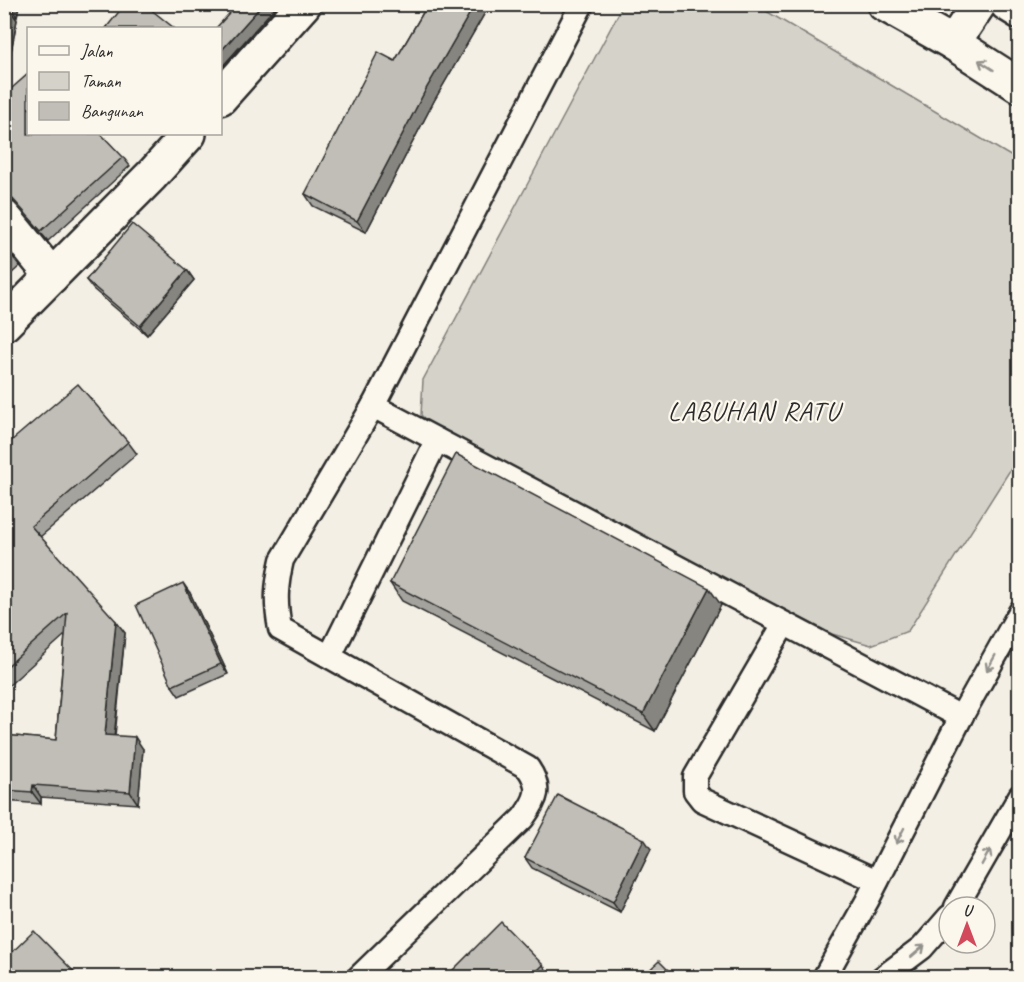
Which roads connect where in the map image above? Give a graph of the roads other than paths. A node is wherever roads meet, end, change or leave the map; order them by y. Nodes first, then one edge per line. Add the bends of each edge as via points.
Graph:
1 (304, 4) edge
2 (582, 4) edge
3 (884, 4) edge
4 (978, 4) edge
5 (1007, 4) edge
6 (1020, 12) edge
7 (953, 43) junction
8 (1020, 86) edge
9 (222, 96) edge
10 (188, 135) edge
11 (4, 217) edge
12 (52, 276) junction
13 (4, 324) edge
14 (374, 406) junction
15 (437, 440) junction
16 (1020, 612) edge
17 (784, 624) junction
18 (330, 656) junction
19 (961, 717) junction
20 (1020, 796) edge
21 (877, 881) junction
22 (963, 895) edge
23 (937, 931) edge
24 (358, 978) edge
25 (824, 978) edge
26 (882, 978) edge

1 - 9 main road
2 - 14 lane
3 - 7 main road
4 - 7 main road
5 - 6 main road
8 -> 7 main road
10 - 12 main road
11 - 12 main road
12 - 13 main road
14 - 15 lane
14 - 18 lane via 282,560 276,586 280,629
15 - 17 lane
15 - 18 lane
16 -> 19 lane
17 - 19 lane
17 - 21 lane via 695,777 695,791 702,800
18 - 24 lane via 528,768 537,791 523,818
19 -> 21 lane
22 -> 20 lane
21 - 25 lane
26 -> 23 lane via 922,948

